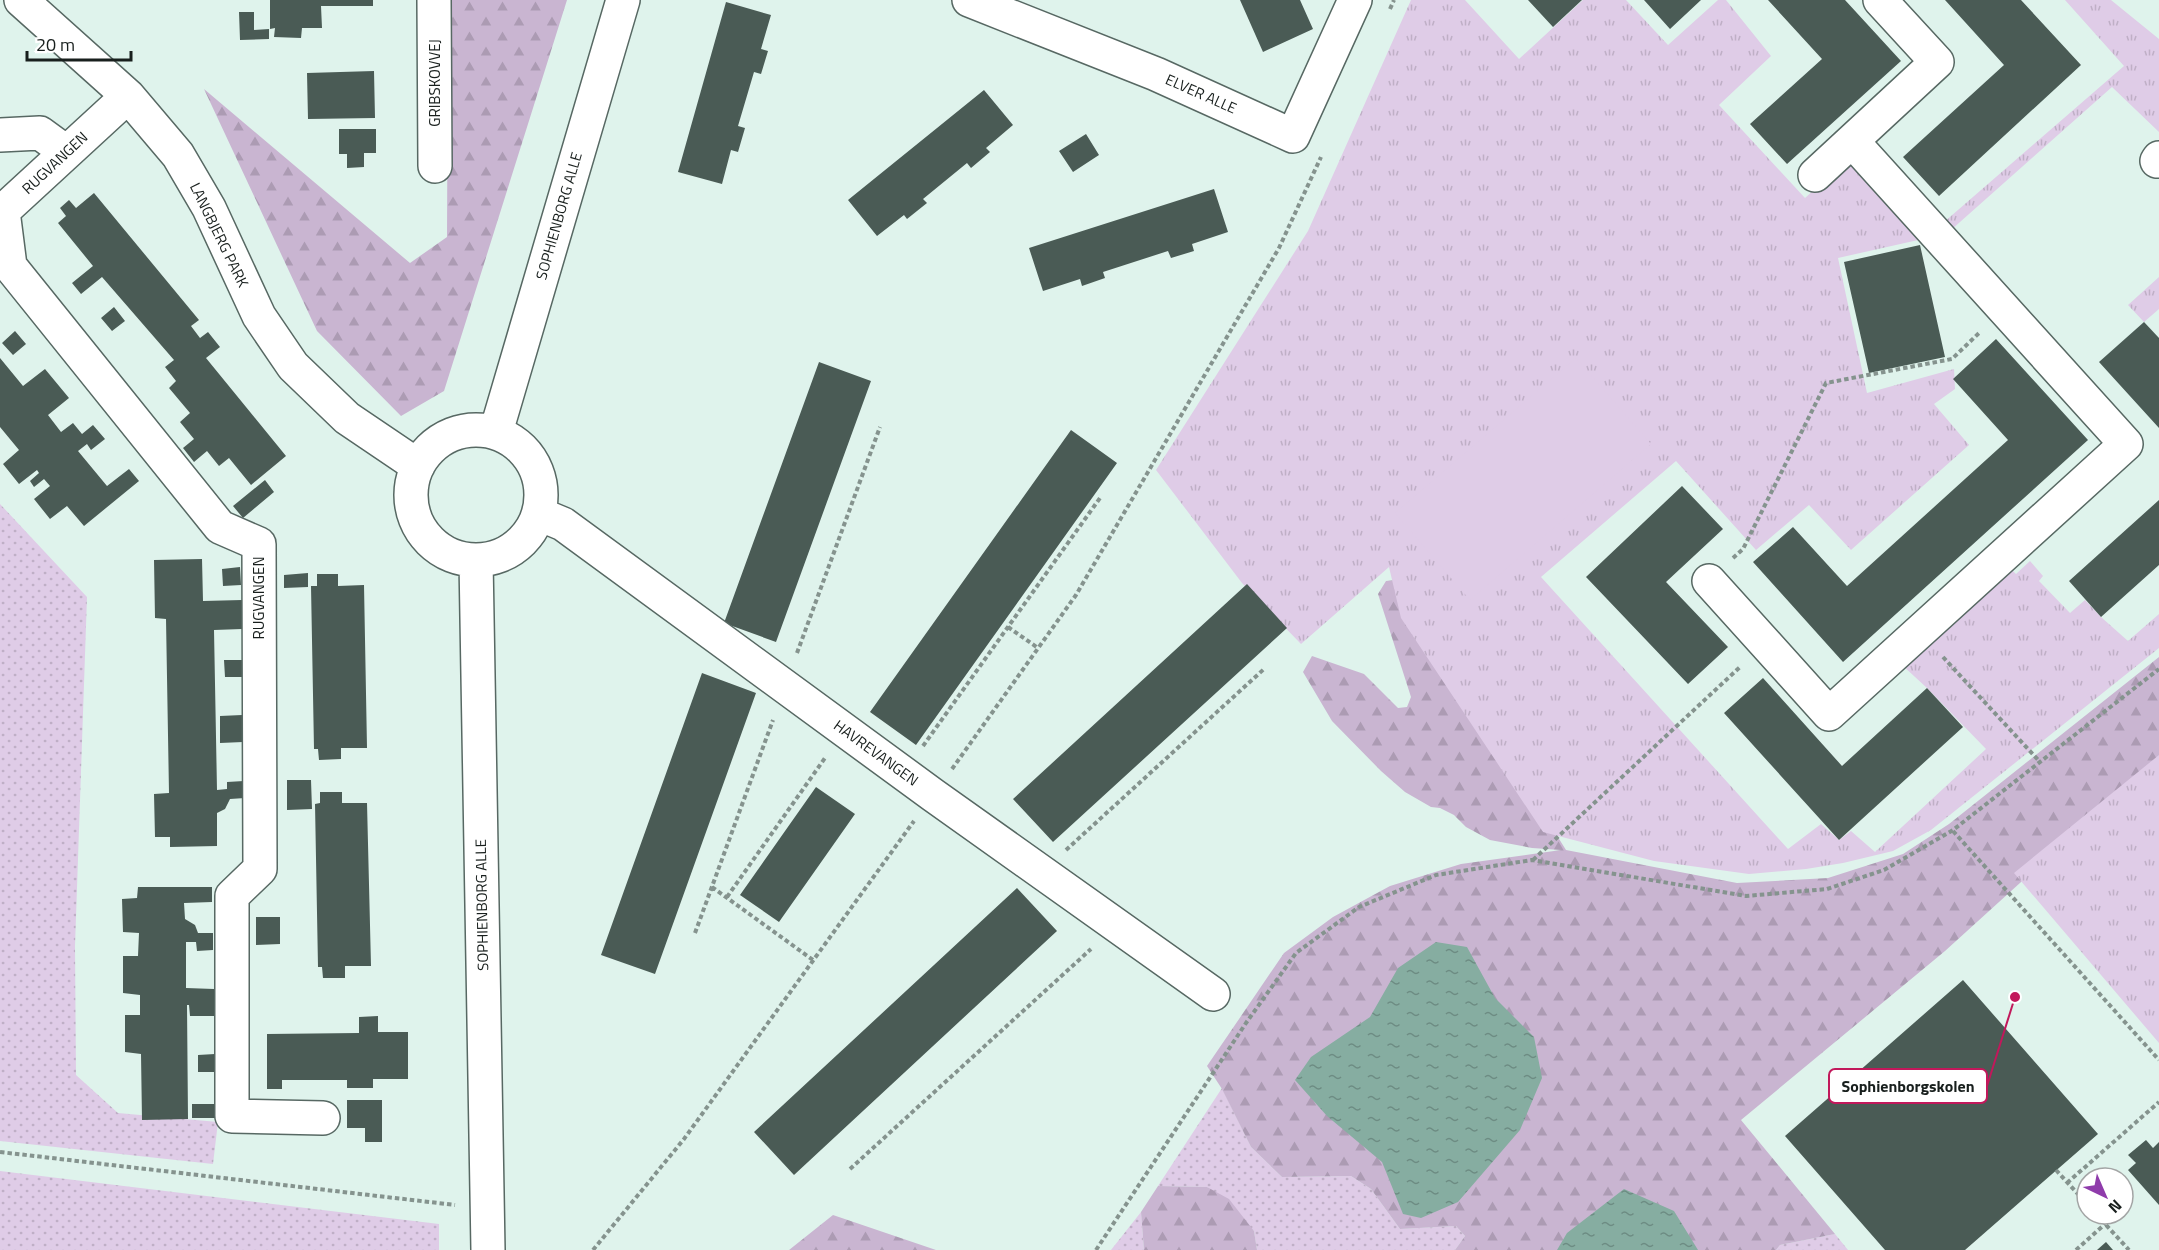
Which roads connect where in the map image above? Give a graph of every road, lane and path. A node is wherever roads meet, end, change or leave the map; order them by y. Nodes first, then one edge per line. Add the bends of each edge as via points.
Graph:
1 (21, 0) edge
2 (434, 0) edge
3 (623, 0) edge
4 (969, 0) edge
5 (1355, 0) edge
6 (1880, 0) edge
7 (128, 96) junction
8 (0, 135) edge
9 (1852, 141) junction
10 (1324, 151) dead end
11 (66, 152) junction
12 (435, 166) dead end
13 (1815, 175) dead end
14 (2005, 310) junction
15 (496, 432) junction
16 (418, 466) junction
17 (1100, 498) dead end
18 (539, 514) junction
19 (476, 560) junction
20 (1709, 581) joint
21 (1008, 627) junction
22 (1919, 632) junction
23 (1765, 644) junction
24 (1038, 648) junction
25 (1264, 669) dead end
26 (2159, 669) edge
27 (845, 730) junction
28 (2040, 762) junction
29 (903, 773) junction
30 (933, 795) junction
31 (1953, 830) junction
32 (1532, 860) junction
33 (1042, 872) junction
34 (712, 887) dead end
35 (727, 897) junction
36 (1117, 926) junction
37 (813, 960) junction
38 (1213, 994) dead end
39 (2159, 1060) edge
40 (2159, 1102) edge
41 (323, 1118) dead end
42 (0, 1152) edge
43 (850, 1169) dead end
44 (2056, 1170) dead end
45 (2067, 1183) junction
46 (2075, 1191) edge
47 (462, 1206) dead end
48 (2103, 1226) edge
49 (2107, 1226) edge
50 (488, 1250) edge
51 (593, 1250) edge
52 (1096, 1250) edge
53 (2076, 1250) edge
54 (2128, 1250) edge

1 - 7 street, LANGBJERG PARK
2 - 12 street, GRIBSKOVVEJ
3 - 15 street, SOPHIENBORG ALLE
4 - 5 street, ELVER ALLE via 1156,74 1293,136
6 - 9 street via 1938,62
7 - 11 street, RUGVANGEN
7 - 16 street, LANGBJERG PARK via 178,155 209,208 259,316 293,366 347,418
8 - 11 street via 39,133
9 - 13 street
9 - 14 street
10 - 24 path via 1279,248 1076,595
11 - 41 street, RUGVANGEN via 3,211 10,266 220,527 259,544 260,869 232,896 232,1116
14 - 20 path via 1952,360 1826,383 1743,549
14 - 22 street via 2126,444
15 - 16 street via 459,432 442,439
15 - 18 street via 514,441 538,473
16 - 19 street via 411,487 412,508 421,529 435,546 454,556
17 - 21 path
18 - 19 street via 515,547 496,557
18 - 27 street, HAVREVANGEN via 563,524
19 - 50 street, SOPHIENBORG ALLE
20 - 23 street
21 - 24 path
21 - 29 path
22 - 23 street via 1829,714
22 - 28 path
23 - 32 path
24 - 30 path
25 - 33 path
26 - 28 path
27 - 29 street, HAVREVANGEN
27 - 35 path
28 - 31 path
29 - 30 street, HAVREVANGEN
30 - 33 street, HAVREVANGEN
30 - 37 path
31 - 32 path via 1884,870 1827,889 1746,896
31 - 39 path
32 - 52 path via 1436,875 1359,908 1296,953
33 - 36 street, HAVREVANGEN
34 - 35 path
35 - 37 path
36 - 38 street, HAVREVANGEN
36 - 43 path
37 - 51 path via 684,1139
40 - 45 path
42 - 47 path
44 - 45 path
45 - 46 path
48 - 53 path
49 - 54 path

